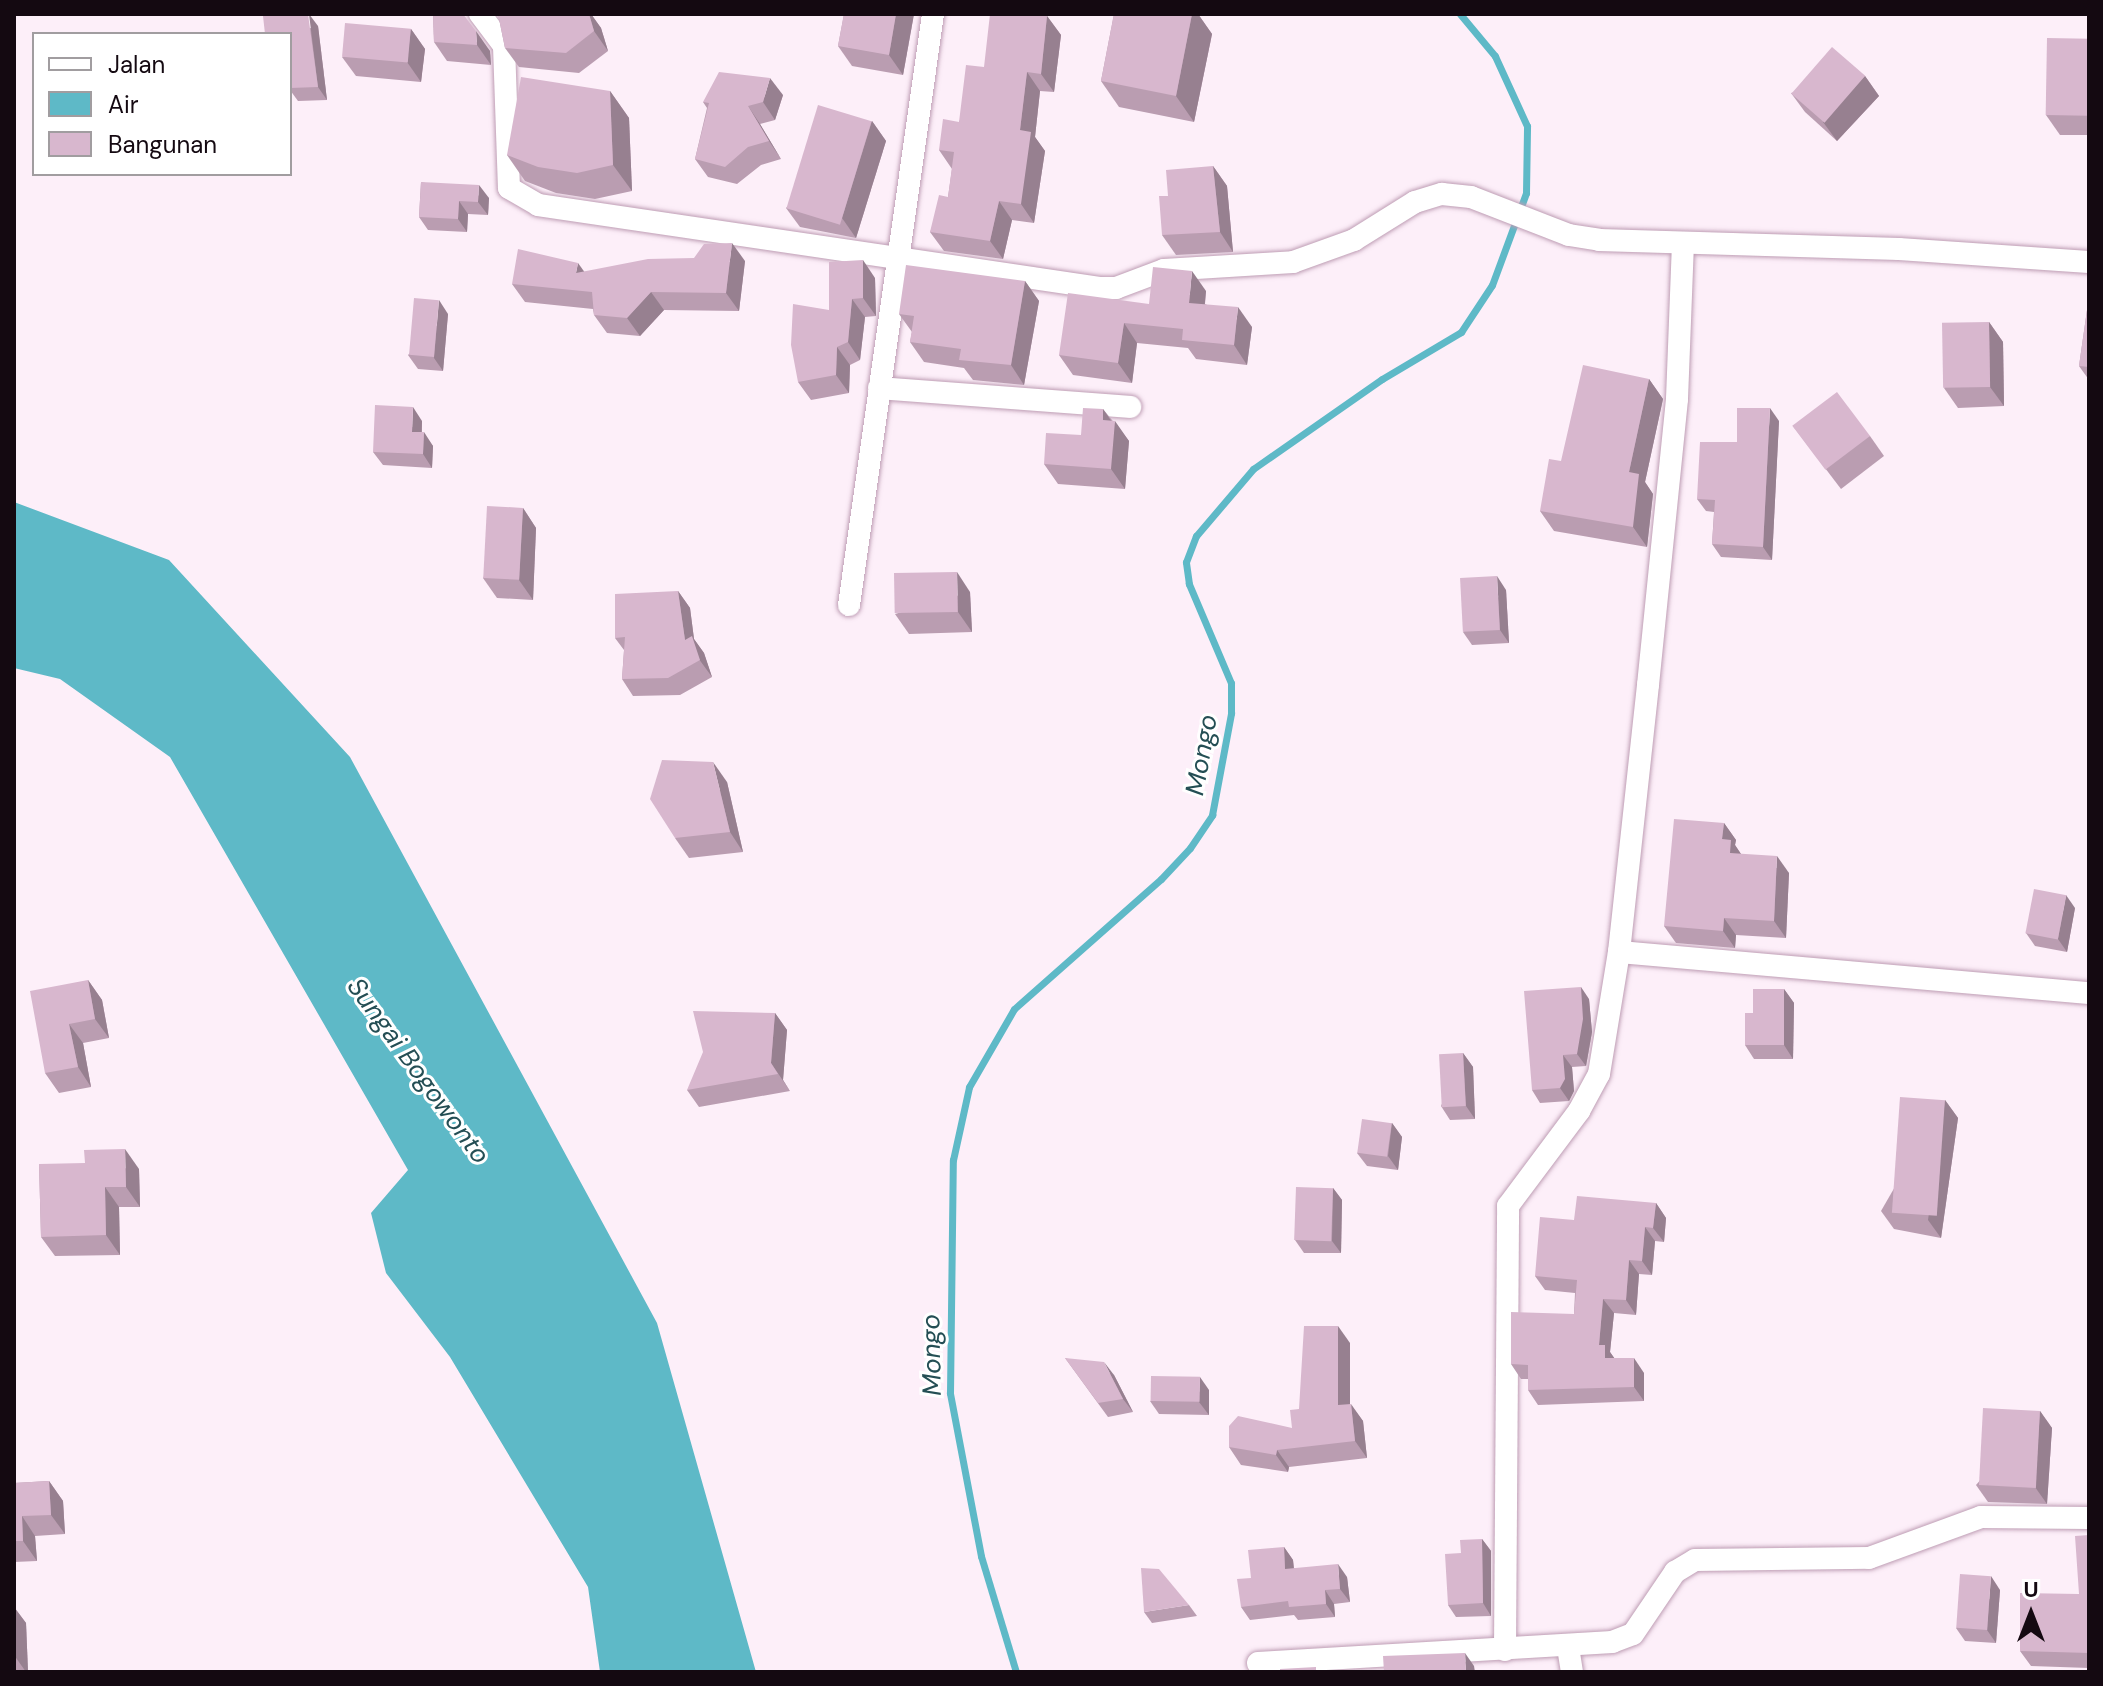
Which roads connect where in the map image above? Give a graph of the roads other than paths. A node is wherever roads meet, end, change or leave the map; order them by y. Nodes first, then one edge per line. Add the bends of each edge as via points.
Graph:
1 (480, 14) edge
2 (933, 14) edge
3 (1683, 245) junction
4 (897, 257) junction
5 (2089, 262) edge
6 (879, 388) junction
7 (1130, 407) dead end
8 (849, 605) dead end
9 (1619, 952) junction
10 (2089, 993) edge
11 (2089, 1518) edge
12 (1568, 1647) junction
13 (1505, 1650) junction
14 (1258, 1663) dead end
15 (1572, 1672) edge

1 - 4 street via 504,46 507,179 517,196 538,205
2 - 4 street
3 - 4 street via 1569,235 1471,197 1442,194 1415,202 1354,240 1293,262 1164,270 1116,288
3 - 5 street via 1899,249
3 - 9 street via 1677,399
4 - 6 street
6 - 7 street
6 - 8 street
9 - 10 street
9 - 13 street via 1597,1082 1508,1206
11 - 12 street via 1981,1517 1869,1558 1695,1560 1675,1572 1633,1634
12 - 13 street
12 - 15 street
13 - 14 street

